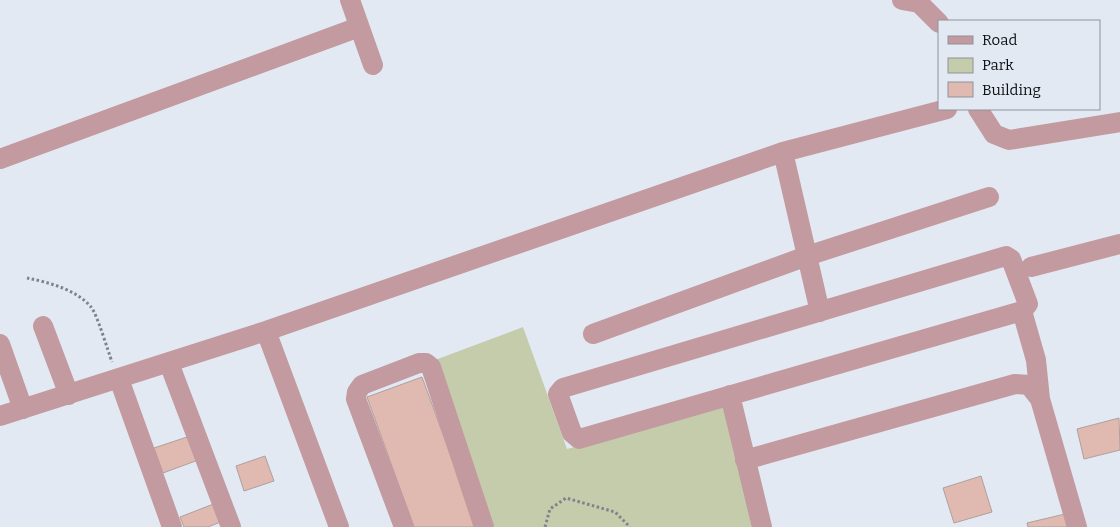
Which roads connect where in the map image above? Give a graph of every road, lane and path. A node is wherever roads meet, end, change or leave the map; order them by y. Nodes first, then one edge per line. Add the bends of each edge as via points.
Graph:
1 (350, 0) edge
2 (902, 0) edge
3 (938, 22) edge
4 (359, 27) junction
5 (373, 65) dead end
6 (943, 110) edge
7 (979, 110) edge
8 (1120, 122) edge
9 (783, 152) junction
10 (0, 159) edge
11 (988, 198) dead end
12 (1120, 244) edge
13 (807, 256) junction
14 (1031, 267) dead end
15 (27, 278) dead end
16 (1022, 311) junction
17 (820, 312) junction
18 (43, 326) dead end
19 (266, 331) junction
20 (593, 334) dead end
21 (0, 344) edge
22 (169, 363) junction
23 (119, 379) junction
24 (69, 395) junction
25 (730, 395) junction
26 (1040, 399) junction
27 (23, 409) junction
28 (0, 416) edge
29 (746, 460) junction
30 (172, 527) edge
31 (231, 527) edge
32 (339, 527) edge
33 (404, 527) edge
34 (484, 527) edge
35 (545, 527) edge
36 (630, 527) edge
37 (762, 527) edge
38 (1077, 527) edge

1 - 4 street
2 - 3 street via 918,3
4 - 5 street
4 - 10 street
6 - 9 street
7 - 8 street via 994,134 1009,140
9 - 13 street
9 - 19 street
11 - 13 street
12 - 14 street
13 - 17 street
13 - 20 street
15 - 23 path via 68,291 93,308
16 - 17 street via 1028,304 1011,259 1006,256
16 - 25 street
16 - 26 street via 1036,360
17 - 25 street via 563,388 558,394 572,433 579,439
18 - 24 street
19 - 22 street
19 - 32 street
21 - 27 street
22 - 23 street
22 - 31 street
23 - 24 street
23 - 30 street
24 - 27 street
25 - 29 street
26 - 29 street via 1030,385 1015,384
26 - 38 street
27 - 28 street
29 - 37 street
33 - 34 street via 356,399 362,385 426,363 432,367
35 - 36 path via 550,509 566,498 616,512

